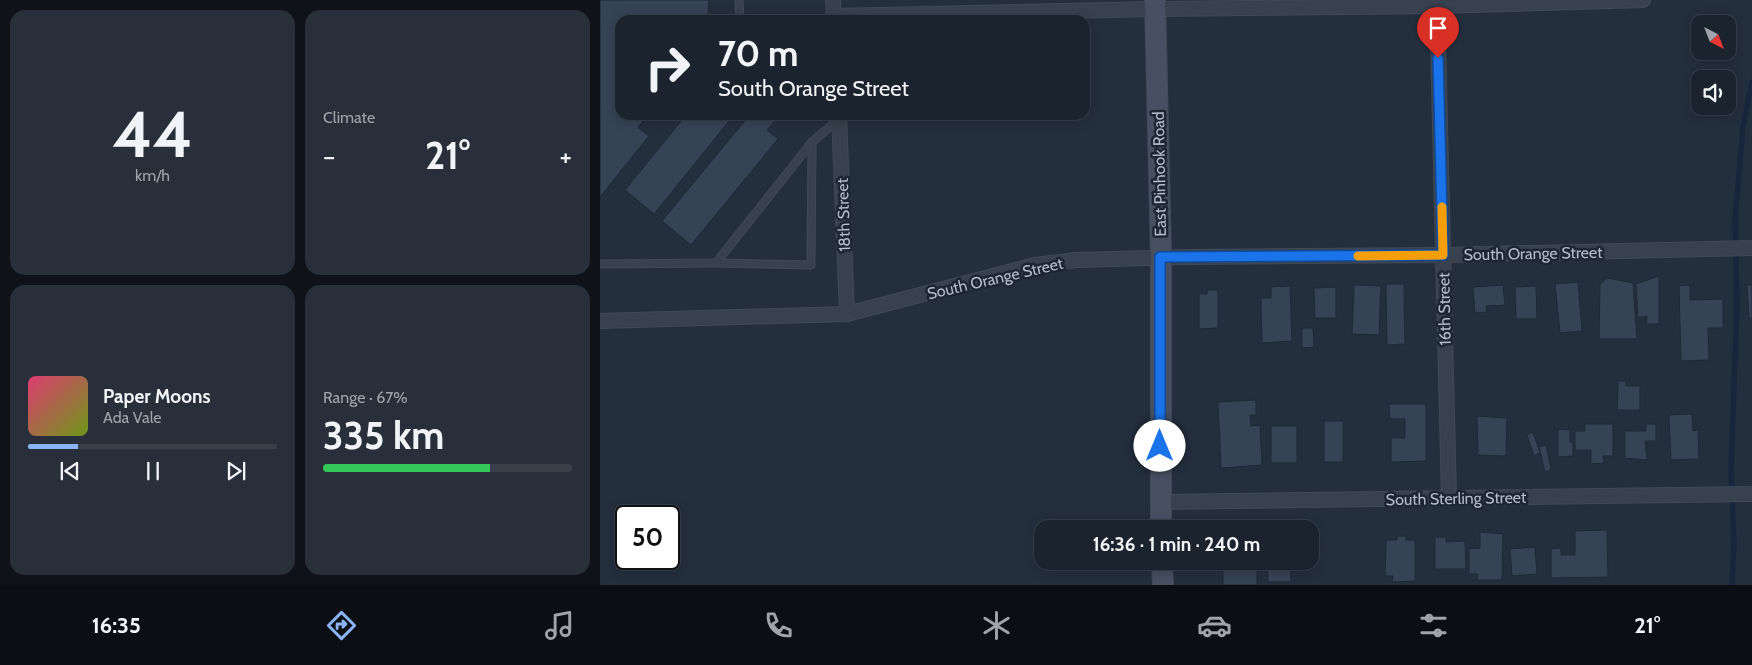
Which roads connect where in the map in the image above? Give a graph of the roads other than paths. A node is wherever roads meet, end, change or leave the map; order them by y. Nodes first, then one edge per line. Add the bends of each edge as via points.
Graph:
1 (739, 0) edge
2 (833, 0) edge
3 (1644, 0) edge
4 (1436, 3) edge
5 (1155, 4) edge
6 (740, 15) edge
7 (834, 15) edge
8 (903, 15) edge
9 (836, 120) edge
10 (839, 120) edge
11 (812, 142) junction
12 (1743, 248) edge
13 (1443, 255) junction
14 (1160, 257) junction
15 (716, 263) junction
16 (600, 264) edge
17 (847, 314) junction
18 (600, 321) edge
19 (1746, 494) edge
20 (1449, 499) junction
21 (1159, 502) junction
22 (1160, 520) edge
23 (1162, 570) edge
24 (1163, 585) edge

1 - 6 lane
2 - 7 street
3 - 4 street
4 - 5 street
4 - 13 street, 16th Street
5 - 8 street
5 - 14 main road, East Pinhook Road
9 - 11 lane
10 - 17 street, 18th Street
11 - 15 lane
11 - 15 lane via 812,265
12 - 13 street, South Orange Street
13 - 14 street, South Orange Street
13 - 20 street, 16th Street
14 - 17 street, South Orange Street via 1035,265
14 - 21 main road, East Pinhook Road
15 - 16 lane
17 - 18 street, South Orange Street
19 - 20 street, South Sterling Street
20 - 21 street, South Sterling Street
21 - 22 main road, East Pinhook Road
23 - 24 main road

